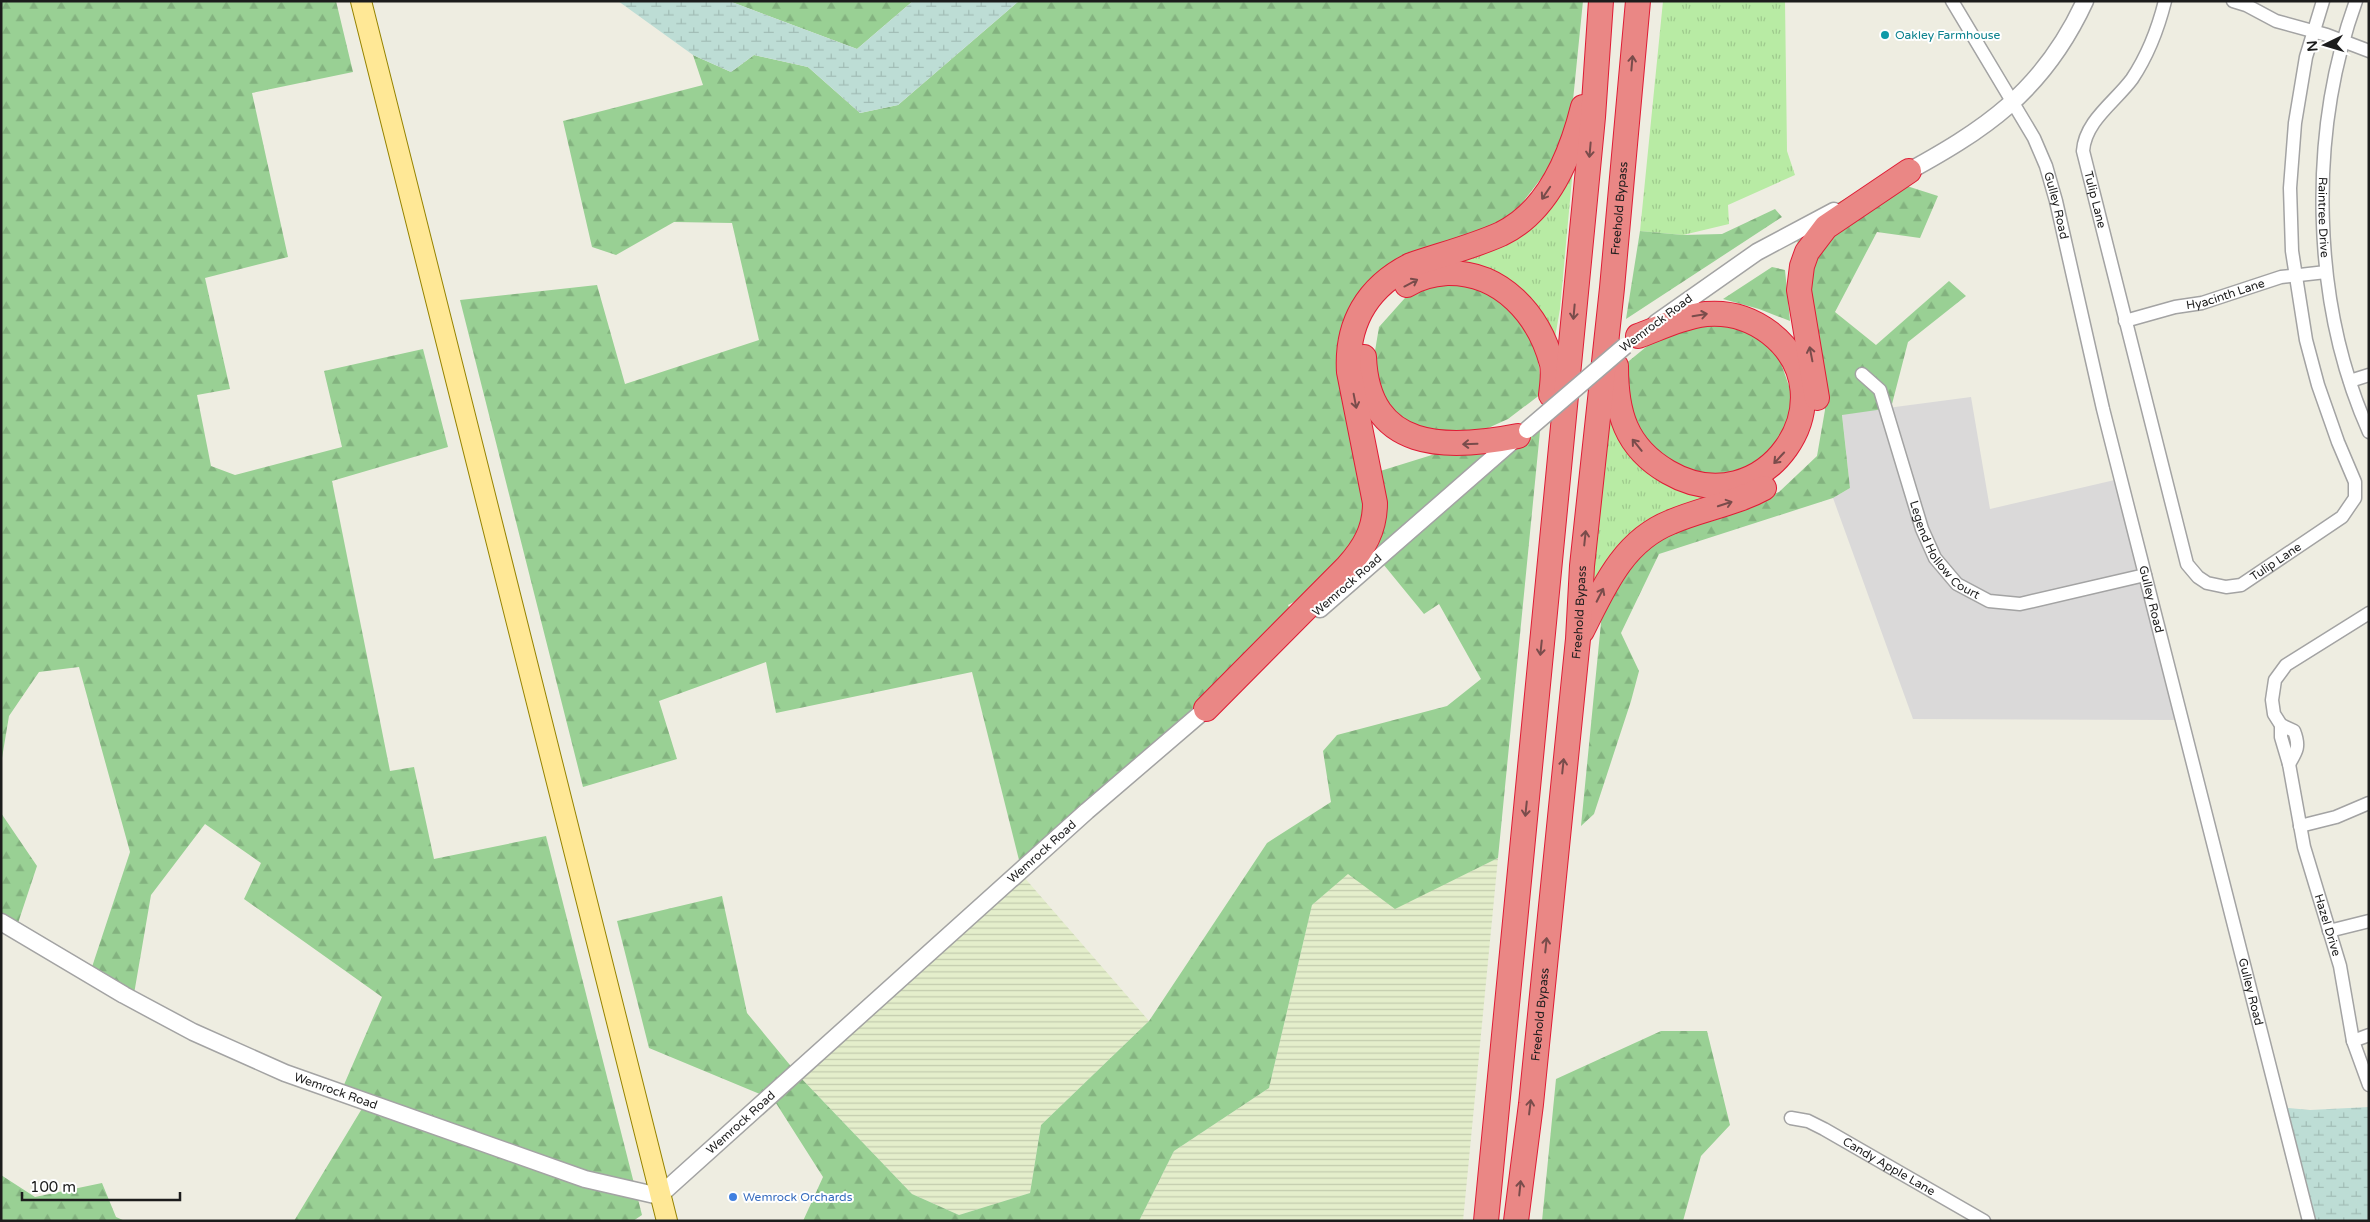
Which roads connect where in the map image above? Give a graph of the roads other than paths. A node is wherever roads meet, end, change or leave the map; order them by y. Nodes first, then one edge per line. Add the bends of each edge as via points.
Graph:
1 (361, 1) edge
2 (1601, 1) edge
3 (1638, 1) edge
4 (1952, 1) edge
5 (2085, 1) edge
6 (2165, 1) edge
7 (2233, 1) edge
8 (2323, 1) edge
9 (2356, 1) edge
10 (2313, 31) junction
11 (2344, 43) junction
12 (1596, 49) junction
13 (2369, 51) edge
14 (1630, 90) junction
15 (2014, 103) junction
16 (1909, 171) junction
17 (2326, 272) junction
18 (2295, 275) junction
19 (2125, 321) junction
20 (1631, 341) junction
21 (1862, 374) dead end
22 (2369, 375) edge
23 (2350, 381) junction
24 (2369, 432) edge
25 (1522, 433) junction
26 (2145, 575) junction
27 (1545, 608) junction
28 (2369, 613) edge
29 (1578, 639) junction
30 (1206, 709) junction
31 (2369, 803) edge
32 (2300, 826) junction
33 (2369, 921) edge
34 (1, 922) edge
35 (2329, 931) junction
36 (2369, 1035) edge
37 (2353, 1041) junction
38 (2369, 1084) edge
39 (1791, 1118) dead end
40 (659, 1196) junction
41 (667, 1221) edge
42 (1486, 1221) edge
43 (1516, 1221) edge
44 (1984, 1221) edge
45 (2309, 1221) edge

1 - 40 main road
2 - 12 highway
14 -> 3 highway, Freehold Bypass
4 - 15 street, Gulley Road
5 - 15 street via 2051,60
6 - 19 street, Tulip Lane via 2144,60 2122,92 2088,129 2084,142 2084,160
7 - 10 street via 2276,21
8 - 10 street, Tulip Lane
9 - 11 street, Raintree Drive
10 - 11 street
10 - 18 street, Tulip Lane via 2300,91 2291,162 2290,220
11 - 13 street
11 - 17 street, Raintree Drive via 2326,140 2323,199
12 -> 27 highway via 1593,117
12 -> 30 highway via 1572,145 1549,190 1535,208 1500,234 1397,272 1378,286 1363,306 1353,327 1348,359 1375,503 1369,537 1347,567
20 -> 14 highway via 1689,317 1716,314 1741,317 1773,336 1794,364 1802,394 1798,426 1783,454 1751,478 1724,485 1698,484 1670,473 1651,460 1635,443 1621,417 1616,395 1616,358
29 -> 14 highway, Freehold Bypass via 1582,566
15 - 16 street, Wemrock Road via 1966,138
15 - 26 street, Gulley Road via 2040,149 2056,201
16 - 20 street, Wemrock Road via 1757,252
29 -> 16 highway via 1611,574 1631,548 1647,534 1672,521 1758,491 1779,479 1795,464 1810,439 1817,404 1817,386 1799,290 1802,266 1816,238 1826,227
17 - 18 street, Hyacinth Lane
17 - 23 street, Raintree Drive
18 - 19 street, Hyacinth Lane via 2252,285 2202,303
18 - 19 street, Tulip Lane via 2315,376 2355,482 2356,498 2342,517 2256,576 2236,586 2207,583 2187,564
20 - 25 street, Wemrock Road, bridge
21 - 26 street, Legend Hollow Court via 1880,390 1922,529 1935,558 1958,584 1989,601 2020,604
22 - 23 street
23 - 24 street, Raintree Drive
25 -> 27 highway via 1483,443 1430,443 1401,431 1386,417 1368,388 1364,356 1370,326 1386,301 1410,282 1426,276 1462,274 1485,280 1504,290 1527,311 1537,326 1553,366
25 - 30 street, Wemrock Road
26 - 45 street, Gulley Road
27 -> 42 highway
28 - 32 street, Hazel Drive via 2289,663 2279,673 2272,690 2274,714 2281,725
43 -> 29 highway, Freehold Bypass via 1531,1104
30 - 40 street, Wemrock Road
31 - 32 street via 2336,817
32 - 35 street, Hazel Drive
33 - 35 street
34 - 40 street, Wemrock Road via 193,1032 285,1073 585,1178
35 - 37 street, Hazel Drive via 2340,966
36 - 37 street
37 - 38 street, Hazel Drive
39 - 44 street, Candy Apple Lane via 1808,1121 1824,1129
40 - 41 main road

